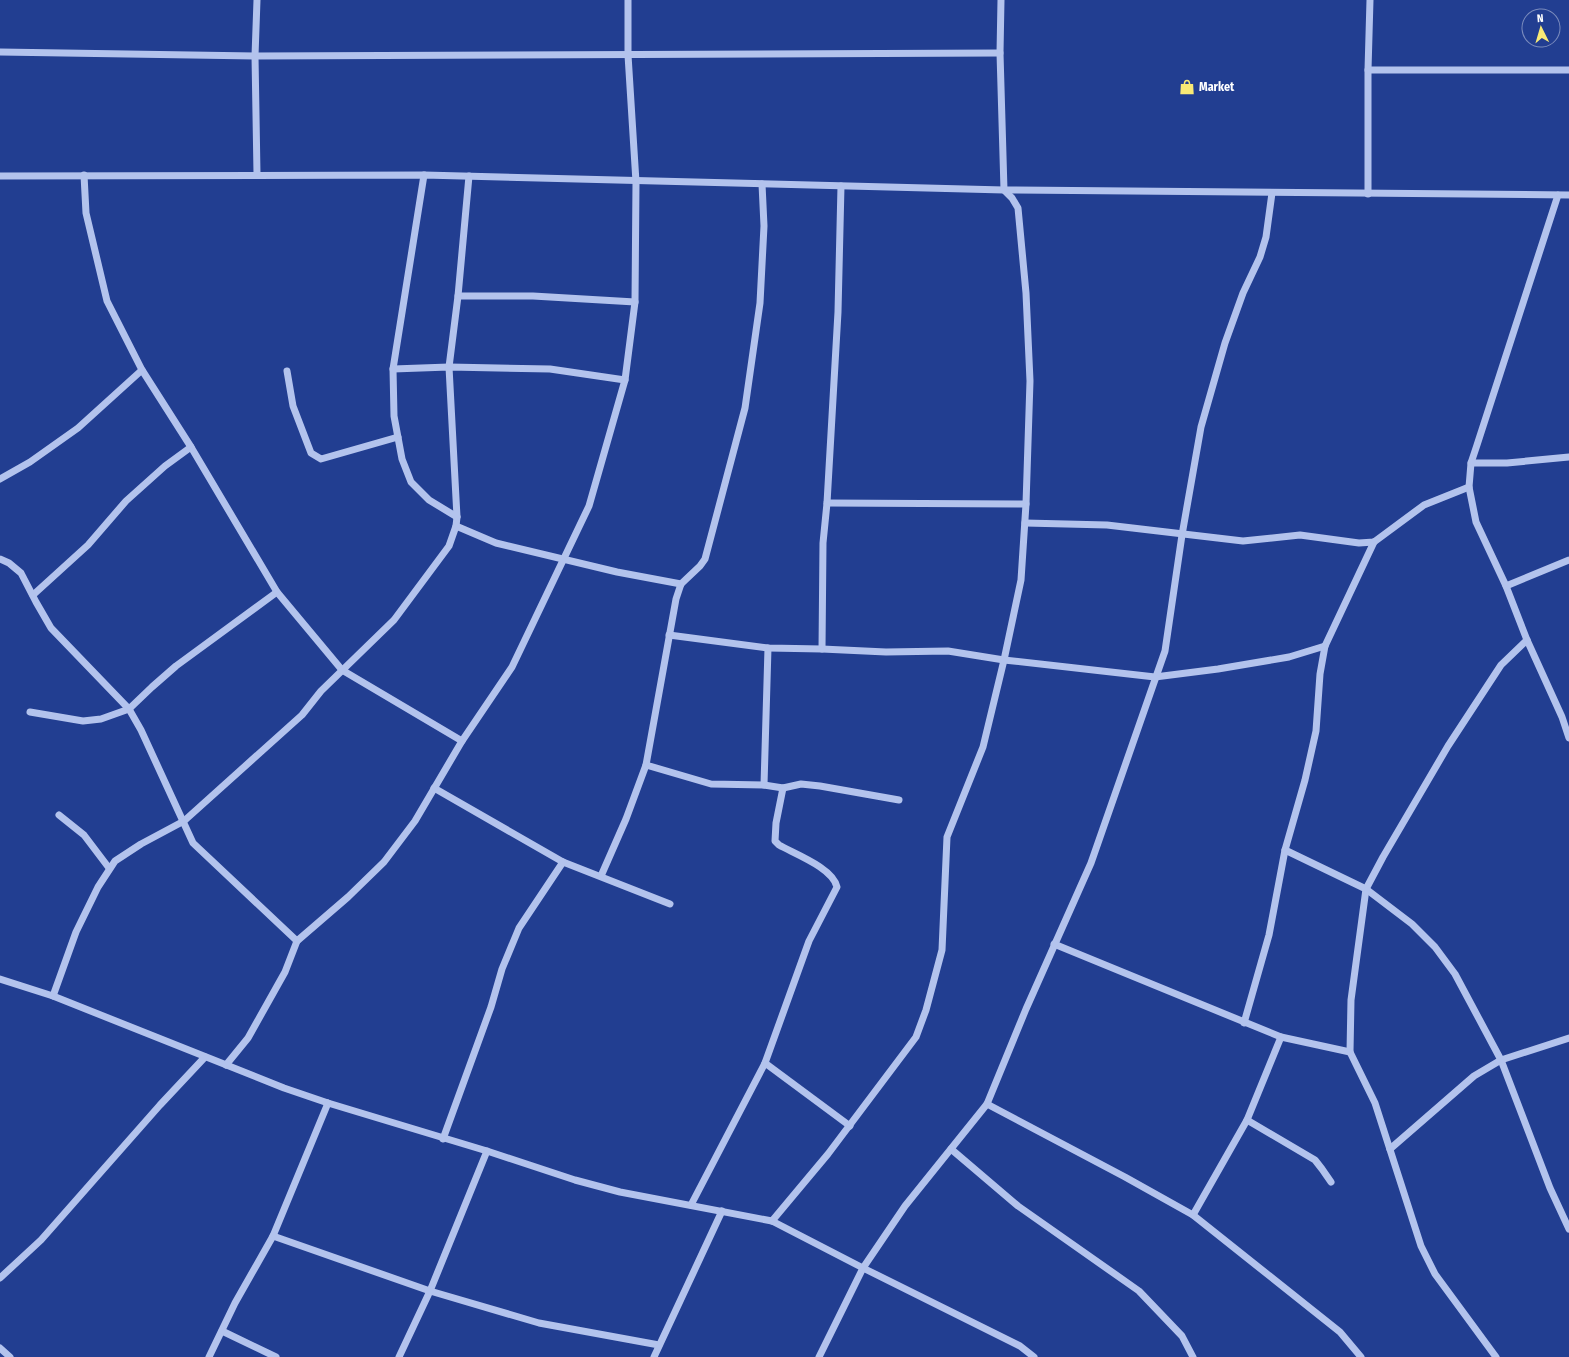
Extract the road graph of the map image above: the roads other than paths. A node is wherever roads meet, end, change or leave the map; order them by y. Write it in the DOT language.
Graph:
graph roads {
  1 [pos="257,0"];
  2 [pos="628,0"];
  3 [pos="1001,0"];
  4 [pos="1370,0"];
  5 [pos="0,52"];
  6 [pos="1000,53"];
  7 [pos="628,55"];
  8 [pos="255,56"];
  9 [pos="1368,70"];
  10 [pos="1569,70"];
  11 [pos="257,174"];
  12 [pos="84,175"];
  13 [pos="424,175"];
  14 [pos="0,176"];
  15 [pos="469,176"];
  16 [pos="636,182"];
  17 [pos="762,184"];
  18 [pos="841,186"];
  19 [pos="1004,190"];
  20 [pos="1272,193"];
  21 [pos="1368,194"];
  22 [pos="1558,195"];
  23 [pos="1569,195"];
  24 [pos="458,296"];
  25 [pos="635,302"];
  26 [pos="449,367"];
  27 [pos="393,369"];
  28 [pos="142,370"];
  29 [pos="287,371"];
  30 [pos="625,380"];
  31 [pos="398,437"];
  32 [pos="191,447"];
  33 [pos="1569,457"];
  34 [pos="1471,463"];
  35 [pos="0,479"];
  36 [pos="1469,487"];
  37 [pos="827,503"];
  38 [pos="1026,504"];
  39 [pos="457,517"];
  40 [pos="1025,523"];
  41 [pos="456,526"];
  42 [pos="1182,535"];
  43 [pos="1374,542"];
  44 [pos="0,559"];
  45 [pos="563,559"];
  46 [pos="1569,560"];
  47 [pos="681,584"];
  48 [pos="1506,586"];
  49 [pos="278,592"];
  50 [pos="33,595"];
  51 [pos="669,635"];
  52 [pos="1527,640"];
  53 [pos="1325,646"];
  54 [pos="768,648"];
  55 [pos="822,648"];
  56 [pos="1004,660"];
  57 [pos="342,670"];
  58 [pos="1155,677"];
  59 [pos="129,709"];
  60 [pos="30,712"];
  61 [pos="1566,716"];
  62 [pos="1569,738"];
  63 [pos="462,741"];
  64 [pos="646,765"];
  65 [pos="764,785"];
  66 [pos="434,788"];
  67 [pos="783,788"];
  68 [pos="899,800"];
  69 [pos="59,815"];
  70 [pos="184,821"];
  71 [pos="1285,850"];
  72 [pos="563,862"];
  73 [pos="109,868"];
  74 [pos="601,876"];
  75 [pos="1366,889"];
  76 [pos="670,904"];
  77 [pos="297,942"];
  78 [pos="1054,944"];
  79 [pos="0,979"];
  80 [pos="52,996"];
  81 [pos="1244,1023"];
  82 [pos="1282,1037"];
  83 [pos="1569,1038"];
  84 [pos="1350,1052"];
  85 [pos="205,1057"];
  86 [pos="1501,1060"];
  87 [pos="765,1063"];
  88 [pos="226,1065"];
  89 [pos="328,1103"];
  90 [pos="987,1104"];
  91 [pos="1247,1120"];
  92 [pos="850,1126"];
  93 [pos="443,1139"];
  94 [pos="951,1149"];
  95 [pos="1390,1149"];
  96 [pos="487,1151"];
  97 [pos="1331,1182"];
  98 [pos="691,1205"];
  99 [pos="722,1211"];
  100 [pos="1193,1215"];
  101 [pos="772,1221"];
  102 [pos="1569,1229"];
  103 [pos="273,1236"];
  104 [pos="862,1268"];
  105 [pos="0,1278"];
  106 [pos="430,1291"];
  107 [pos="222,1331"];
  108 [pos="659,1345"];
  109 [pos="0,1348"];
  110 [pos="10,1357"];
  111 [pos="209,1357"];
  112 [pos="276,1357"];
  113 [pos="399,1357"];
  114 [pos="654,1357"];
  115 [pos="819,1357"];
  116 [pos="1034,1357"];
  117 [pos="1193,1357"];
  118 [pos="1361,1357"];
  119 [pos="1496,1357"];
  1 -- 8 [label="street"];
  2 -- 7 [label="street"];
  3 -- 6 [label="street"];
  4 -- 9 [label="street"];
  5 -- 8 [label="street"];
  6 -- 7 [label="street"];
  6 -- 19 [label="street"];
  7 -- 8 [label="street"];
  7 -- 16 [label="street"];
  8 -- 11 [label="street"];
  9 -- 10 [label="street"];
  9 -- 21 [label="street"];
  11 -- 12 [label="street"];
  11 -- 13 [label="street"];
  12 -- 14 [label="street"];
  12 -- 28 [label="street"];
  13 -- 15 [label="street"];
  13 -- 27 [label="street"];
  15 -- 16 [label="street"];
  15 -- 24 [label="street"];
  16 -- 17 [label="street"];
  16 -- 25 [label="street"];
  17 -- 18 [label="street"];
  17 -- 47 [label="street"];
  18 -- 19 [label="street"];
  18 -- 37 [label="street"];
  19 -- 20 [label="street"];
  19 -- 38 [label="street"];
  20 -- 21 [label="street"];
  20 -- 42 [label="street"];
  21 -- 22 [label="street"];
  22 -- 23 [label="street"];
  22 -- 34 [label="street"];
  24 -- 25 [label="street"];
  24 -- 26 [label="street"];
  25 -- 30 [label="street"];
  26 -- 27 [label="street"];
  26 -- 30 [label="street"];
  26 -- 39 [label="street"];
  27 -- 31 [label="street"];
  28 -- 32 [label="street"];
  28 -- 35 [label="street"];
  29 -- 31 [label="street"];
  30 -- 45 [label="street"];
  31 -- 39 [label="street"];
  32 -- 49 [label="street"];
  32 -- 50 [label="street"];
  33 -- 34 [label="street"];
  34 -- 36 [label="street"];
  36 -- 43 [label="street"];
  36 -- 48 [label="street"];
  37 -- 38 [label="street"];
  37 -- 55 [label="street"];
  38 -- 40 [label="street"];
  39 -- 41 [label="street"];
  40 -- 42 [label="street"];
  40 -- 56 [label="street"];
  41 -- 45 [label="street"];
  41 -- 57 [label="street"];
  42 -- 43 [label="street"];
  42 -- 58 [label="street"];
  43 -- 53 [label="street"];
  44 -- 50 [label="street"];
  45 -- 47 [label="street"];
  45 -- 63 [label="street"];
  46 -- 48 [label="street"];
  47 -- 51 [label="street"];
  48 -- 52 [label="street"];
  49 -- 57 [label="street"];
  49 -- 59 [label="street"];
  50 -- 59 [label="street"];
  51 -- 54 [label="street"];
  51 -- 64 [label="street"];
  52 -- 61 [label="street"];
  52 -- 75 [label="street"];
  53 -- 58 [label="street"];
  53 -- 71 [label="street"];
  54 -- 55 [label="street"];
  54 -- 65 [label="street"];
  55 -- 56 [label="street"];
  56 -- 58 [label="street"];
  56 -- 92 [label="street"];
  57 -- 63 [label="street"];
  57 -- 70 [label="street"];
  58 -- 78 [label="street"];
  59 -- 60 [label="street"];
  59 -- 70 [label="street"];
  61 -- 62 [label="street"];
  63 -- 66 [label="street"];
  64 -- 65 [label="street"];
  64 -- 74 [label="street"];
  65 -- 67 [label="street"];
  66 -- 72 [label="street"];
  66 -- 77 [label="street"];
  67 -- 68 [label="street"];
  67 -- 87 [label="street"];
  69 -- 73 [label="street"];
  70 -- 73 [label="street"];
  70 -- 77 [label="street"];
  71 -- 75 [label="street"];
  71 -- 81 [label="street"];
  72 -- 74 [label="street"];
  72 -- 93 [label="street"];
  73 -- 80 [label="street"];
  74 -- 76 [label="street"];
  75 -- 84 [label="street"];
  75 -- 86 [label="street"];
  77 -- 88 [label="street"];
  78 -- 81 [label="street"];
  78 -- 90 [label="street"];
  79 -- 80 [label="street"];
  80 -- 85 [label="street"];
  81 -- 82 [label="street"];
  82 -- 84 [label="street"];
  82 -- 91 [label="street"];
  83 -- 86 [label="street"];
  84 -- 95 [label="street"];
  85 -- 88 [label="street"];
  85 -- 105 [label="street"];
  86 -- 95 [label="street"];
  86 -- 102 [label="street"];
  87 -- 92 [label="street"];
  87 -- 98 [label="street"];
  88 -- 89 [label="street"];
  89 -- 93 [label="street"];
  89 -- 103 [label="street"];
  90 -- 94 [label="street"];
  90 -- 100 [label="street"];
  91 -- 97 [label="street"];
  91 -- 100 [label="street"];
  92 -- 101 [label="street"];
  93 -- 96 [label="street"];
  94 -- 104 [label="street"];
  94 -- 117 [label="street"];
  95 -- 119 [label="street"];
  96 -- 98 [label="street"];
  96 -- 106 [label="street"];
  98 -- 99 [label="street"];
  99 -- 101 [label="street"];
  99 -- 108 [label="street"];
  100 -- 118 [label="street"];
  101 -- 104 [label="street"];
  103 -- 106 [label="street"];
  103 -- 107 [label="street"];
  104 -- 115 [label="street"];
  104 -- 116 [label="street"];
  106 -- 108 [label="street"];
  106 -- 113 [label="street"];
  107 -- 111 [label="street"];
  107 -- 112 [label="street"];
  108 -- 114 [label="street"];
  109 -- 110 [label="street"];
}
